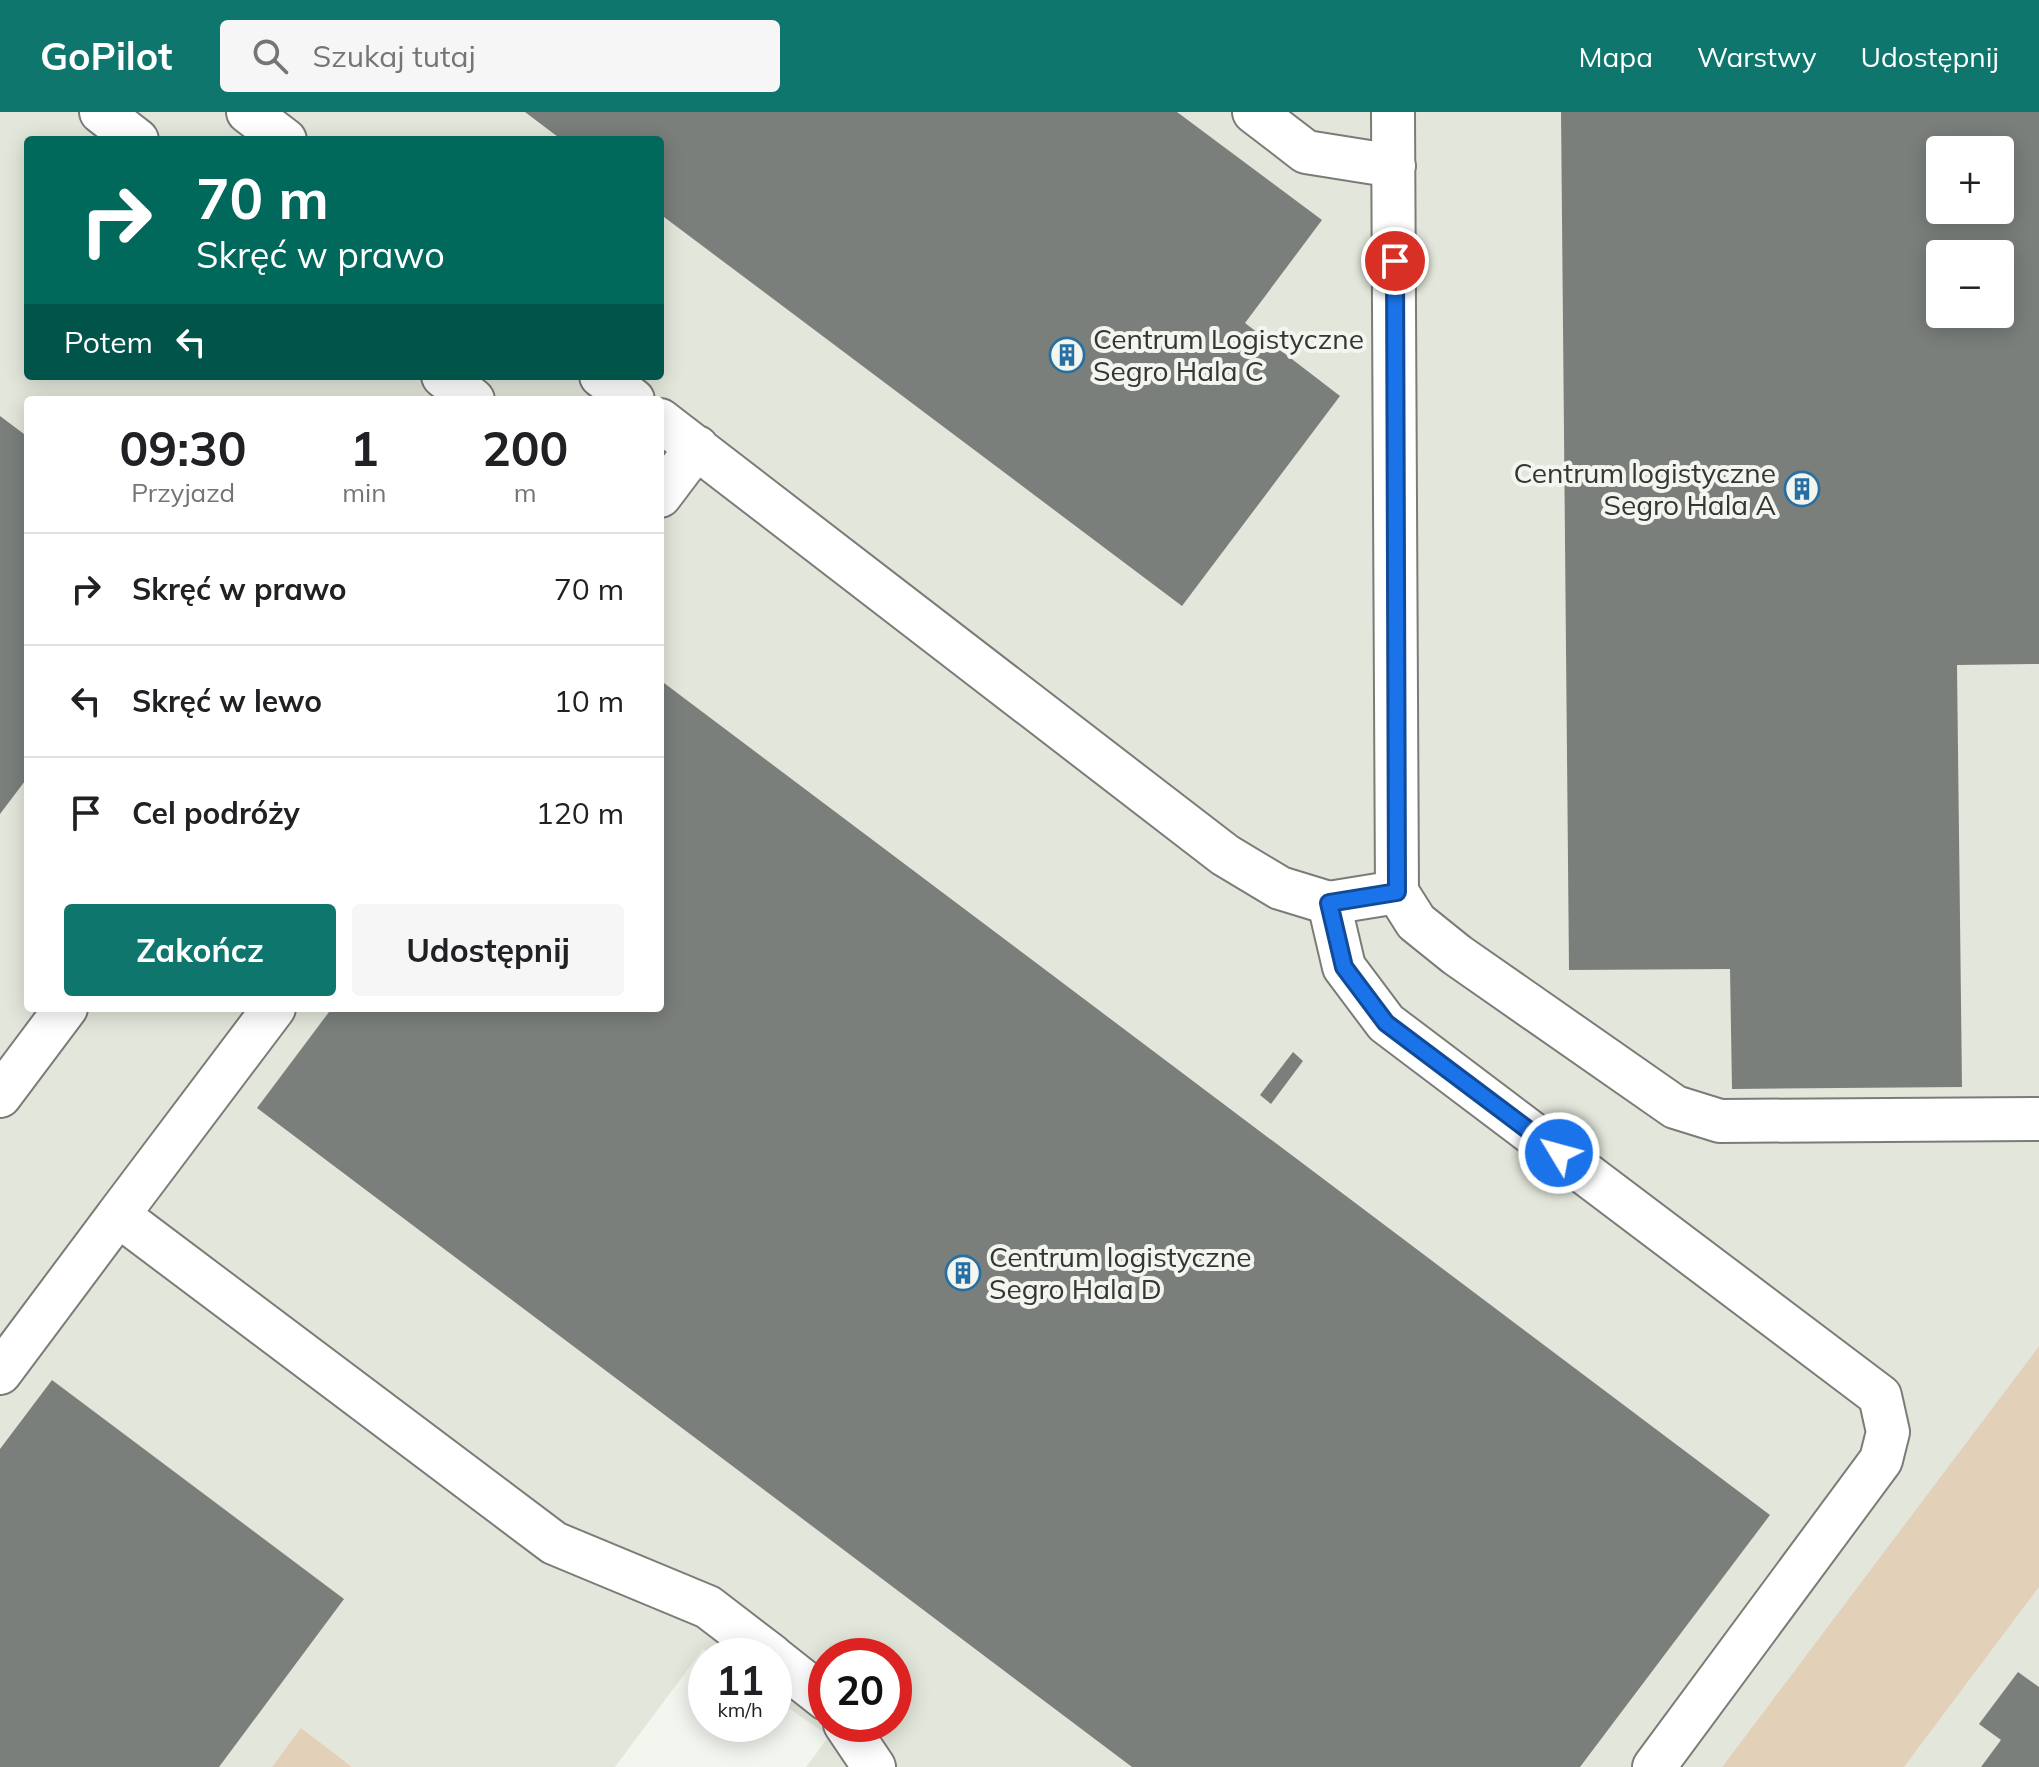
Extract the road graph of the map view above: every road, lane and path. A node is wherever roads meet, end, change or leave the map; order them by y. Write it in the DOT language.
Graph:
graph roads {
  1 [pos="101,112"];
  2 [pos="248,112"];
  3 [pos="1254,112"];
  4 [pos="1393,112"];
  5 [pos="132,136"];
  6 [pos="280,136"];
  7 [pos="1394,166"];
  8 [pos="448,380"];
  9 [pos="606,380"];
  10 [pos="468,396"];
  11 [pos="628,396"];
  12 [pos="664,423"];
  13 [pos="697,447"];
  14 [pos="664,491"];
  15 [pos="1397,892"];
  16 [pos="1329,903"];
  17 [pos="63,1012"];
  18 [pos="271,1012"];
  19 [pos="0,1096"];
  20 [pos="2039,1119"];
  21 [pos="118,1215"];
  22 [pos="0,1373"];
  23 [pos="748,1638"];
  24 [pos="792,1672"];
  25 [pos="808,1685"];
  26 [pos="857,1742"];
  27 [pos="874,1767"];
  28 [pos="1654,1767"];
  1 -- 5 [label="lane"];
  2 -- 6 [label="lane"];
  3 -- 7 [label="lane"];
  4 -- 7 [label="lane"];
  7 -- 15 [label="lane"];
  8 -- 10 [label="lane"];
  9 -- 11 [label="lane"];
  12 -- 13 [label="lane"];
  13 -- 14 [label="lane"];
  13 -- 16 [label="lane"];
  15 -- 16 [label="lane"];
  15 -- 20 [label="lane"];
  16 -- 28 [label="lane"];
  17 -- 19 [label="lane"];
  18 -- 21 [label="lane"];
  21 -- 22 [label="lane"];
  21 -- 23 [label="lane"];
  24 -- 25 [label="lane"];
  26 -- 27 [label="lane"];
}
